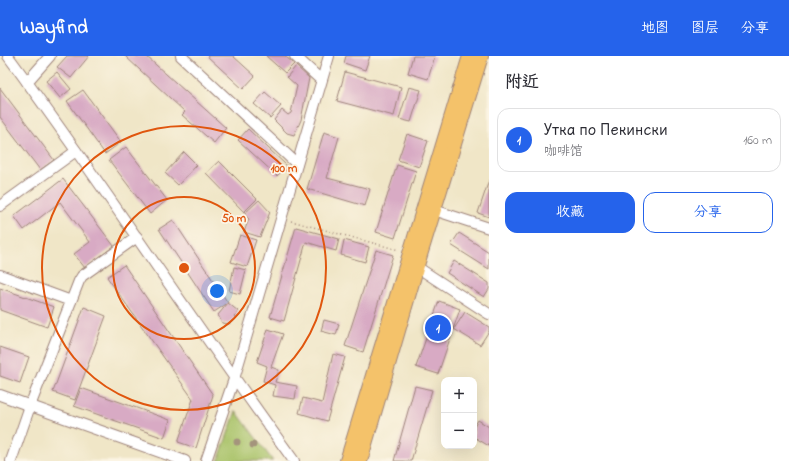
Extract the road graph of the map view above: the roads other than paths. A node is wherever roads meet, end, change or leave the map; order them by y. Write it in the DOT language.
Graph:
graph roads {
  1 [pos="8,56"];
  2 [pos="50,56"];
  3 [pos="181,56"];
  4 [pos="295,56"];
  5 [pos="329,56"];
  6 [pos="470,56"];
  7 [pos="481,56"];
  8 [pos="321,80"];
  9 [pos="27,82"];
  10 [pos="76,151"];
  11 [pos="297,164"];
  12 [pos="0,206"];
  13 [pos="434,210"];
  14 [pos="489,228"];
  15 [pos="137,237"];
  16 [pos="411,262"];
  17 [pos="0,275"];
  18 [pos="71,301"];
  19 [pos="489,314"];
  20 [pos="234,379"];
  21 [pos="0,395"];
  22 [pos="30,406"];
  23 [pos="11,461"];
  24 [pos="185,461"];
  25 [pos="206,461"];
  26 [pos="294,461"];
  27 [pos="347,461"];
  28 [pos="360,461"];
  1 -- 9 [label="street"];
  2 -- 9 [label="street"];
  3 -- 11 [label="street"];
  4 -- 8 [label="street"];
  5 -- 8 [label="street"];
  6 -- 16 [label="highway"];
  7 -- 13 [label="highway"];
  8 -- 11 [label="street"];
  9 -- 10 [label="street"];
  10 -- 12 [label="street"];
  10 -- 15 [label="street"];
  11 -- 20 [label="street"];
  13 -- 14 [label="street"];
  13 -- 16 [label="highway"];
  15 -- 18 [label="street"];
  15 -- 20 [label="street"];
  16 -- 19 [label="street"];
  16 -- 27 [label="highway"];
  16 -- 28 [label="highway"];
  17 -- 18 [label="street"];
  18 -- 22 [label="street"];
  20 -- 25 [label="street"];
  20 -- 26 [label="street"];
  21 -- 22 [label="street"];
  22 -- 23 [label="street"];
  22 -- 24 [label="street"];
}
